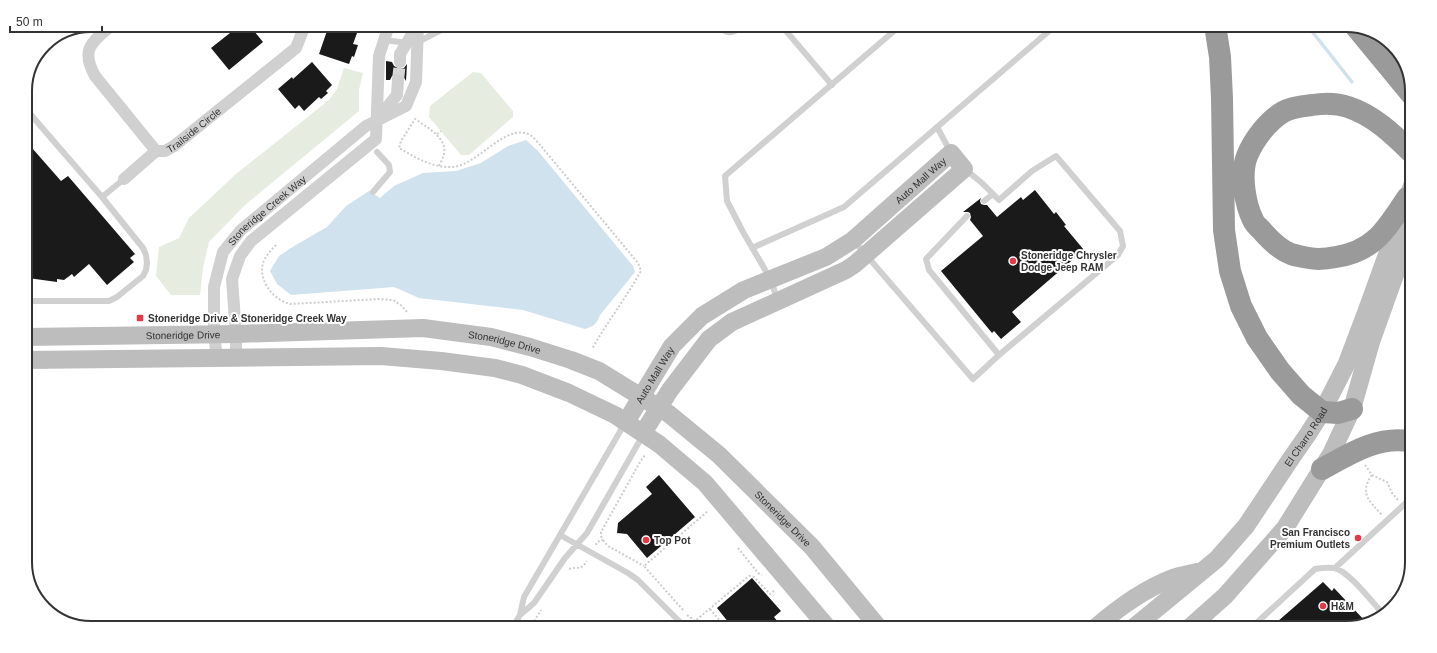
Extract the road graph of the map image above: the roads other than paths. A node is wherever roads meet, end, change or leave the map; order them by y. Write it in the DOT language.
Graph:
graph roads {
  1 [pos="104,32"];
  2 [pos="302,32"];
  3 [pos="387,32"];
  4 [pos="415,32"];
  5 [pos="436,32"];
  6 [pos="788,32"];
  7 [pos="893,32"];
  8 [pos="1048,32"];
  9 [pos="1217,32"];
  10 [pos="1362,34"];
  11 [pos="384,40"];
  12 [pos="412,43"];
  13 [pos="400,62"];
  14 [pos="398,80"];
  15 [pos="832,85"];
  16 [pos="1405,86"];
  17 [pos="32,116"];
  18 [pos="377,119"];
  19 [pos="937,127"];
  20 [pos="1405,146"];
  21 [pos="156,151"];
  22 [pos="377,152"];
  23 [pos="951,153"];
  24 [pos="964,169"];
  25 [pos="124,179"];
  26 [pos="373,192"];
  27 [pos="993,194"];
  28 [pos="102,197"];
  29 [pos="1405,199"];
  30 [pos="984,201"];
  31 [pos="1405,204"];
  32 [pos="967,216"];
  33 [pos="853,240"];
  34 [pos="1405,247"];
  35 [pos="752,248"];
  36 [pos="866,255"];
  37 [pos="771,280"];
  38 [pos="32,301"];
  39 [pos="778,301"];
  40 [pos="214,334"];
  41 [pos="236,334"];
  42 [pos="32,337"];
  43 [pos="999,355"];
  44 [pos="217,358"];
  45 [pos="236,358"];
  46 [pos="32,360"];
  47 [pos="641,397"];
  48 [pos="659,408"];
  49 [pos="1352,409"];
  50 [pos="1322,412"];
  51 [pos="626,422"];
  52 [pos="643,433"];
  53 [pos="1405,441"];
  54 [pos="1322,469"];
  55 [pos="1405,504"];
  56 [pos="560,535"];
  57 [pos="577,544"];
  58 [pos="1335,568"];
  59 [pos="1202,571"];
  60 [pos="1380,610"];
  61 [pos="520,615"];
  62 [pos="516,621"];
  63 [pos="679,621"];
  64 [pos="822,621"];
  65 [pos="873,621"];
  66 [pos="1104,621"];
  67 [pos="1141,621"];
  68 [pos="1197,621"];
  69 [pos="1259,621"];
  1 -- 21 [label="street, Trailside Circle"];
  2 -- 21 [label="street, Trailside Circle"];
  3 -- 11 [label="street, Stoneridge Creek Way"];
  4 -- 12 [label="street, Stoneridge Creek Way"];
  5 -- 12 [label="lane"];
  6 -- 15 [label="lane"];
  7 -- 15 [label="lane"];
  8 -- 19 [label="lane"];
  9 -- 50 [label="highway"];
  10 -- 16 [label="highway"];
  11 -- 12 [label="lane"];
  11 -- 18 [label="street, Stoneridge Creek Way"];
  12 -- 13 [label="street, Stoneridge Creek Way"];
  12 -- 18 [label="street, Stoneridge Creek Way"];
  14 -- 18 [label="street, Stoneridge Creek Way"];
  15 -- 35 [label="lane"];
  17 -- 28 [label="lane"];
  18 -- 40 [label="street, Stoneridge Creek Way"];
  18 -- 41 [label="street, Stoneridge Creek Way"];
  19 -- 23 [label="lane"];
  19 -- 35 [label="lane"];
  20 -- 29 [label="highway"];
  21 -- 25 [label="street"];
  22 -- 26 [label="lane"];
  23 -- 24 [label="main road, Auto Mall Way"];
  23 -- 33 [label="main road, Auto Mall Way"];
  24 -- 27 [label="lane"];
  24 -- 36 [label="main road, Auto Mall Way"];
  25 -- 28 [label="lane"];
  27 -- 30 [label="lane"];
  27 -- 43 [label="lane"];
  28 -- 38 [label="lane"];
  31 -- 50 [label="main road, El Charro Road"];
  32 -- 43 [label="lane"];
  33 -- 36 [label="lane"];
  33 -- 37 [label="main road, Auto Mall Way"];
  34 -- 49 [label="main road"];
  35 -- 37 [label="lane"];
  36 -- 39 [label="main road, Auto Mall Way"];
  36 -- 43 [label="lane"];
  37 -- 39 [label="lane"];
  37 -- 47 [label="main road, Auto Mall Way"];
  39 -- 48 [label="main road, Auto Mall Way"];
  40 -- 41 [label="main road, Stoneridge Drive"];
  40 -- 42 [label="main road, Stoneridge Drive"];
  40 -- 44 [label="street, Stoneridge Creek Way"];
  41 -- 45 [label="street, Stoneridge Creek Way"];
  41 -- 47 [label="main road, Stoneridge Drive"];
  44 -- 45 [label="main road"];
  44 -- 46 [label="main road"];
  45 -- 51 [label="main road"];
  47 -- 48 [label="main road, Stoneridge Drive"];
  47 -- 51 [label="main road, Auto Mall Way"];
  48 -- 52 [label="main road, Auto Mall Way"];
  48 -- 65 [label="main road, Stoneridge Drive"];
  49 -- 50 [label="highway"];
  49 -- 54 [label="main road"];
  50 -- 59 [label="main road, El Charro Road"];
  51 -- 52 [label="main road"];
  51 -- 56 [label="lane"];
  52 -- 57 [label="lane"];
  52 -- 64 [label="main road"];
  53 -- 54 [label="highway"];
  54 -- 68 [label="main road"];
  55 -- 58 [label="lane"];
  56 -- 57 [label="lane"];
  56 -- 61 [label="lane"];
  57 -- 61 [label="lane"];
  57 -- 63 [label="lane"];
  58 -- 60 [label="lane"];
  58 -- 69 [label="lane"];
  59 -- 66 [label="main road"];
  59 -- 67 [label="main road, El Charro Road"];
  61 -- 62 [label="lane"];
}
